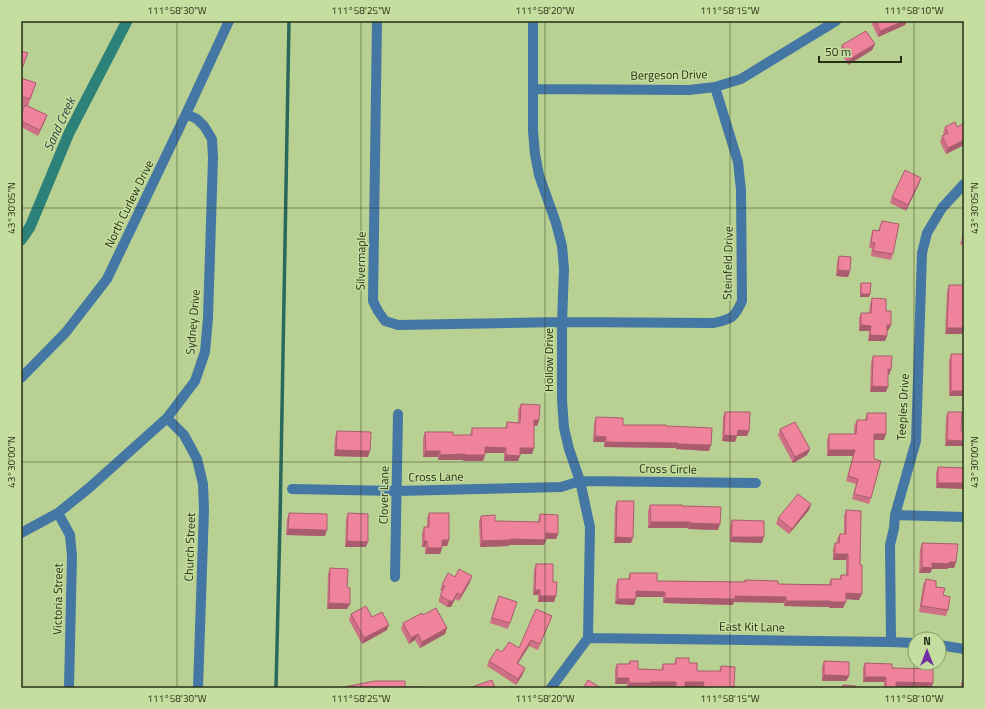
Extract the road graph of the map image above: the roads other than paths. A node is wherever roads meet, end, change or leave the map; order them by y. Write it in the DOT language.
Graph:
graph roads {
  1 [pos="229,21"];
  2 [pos="378,21"];
  3 [pos="533,21"];
  4 [pos="836,21"];
  5 [pos="715,87"];
  6 [pos="533,89"];
  7 [pos="186,114"];
  8 [pos="964,184"];
  9 [pos="562,322"];
  10 [pos="21,378"];
  11 [pos="398,414"];
  12 [pos="168,418"];
  13 [pos="580,481"];
  14 [pos="756,484"];
  15 [pos="292,489"];
  16 [pos="397,492"];
  17 [pos="58,513"];
  18 [pos="895,515"];
  19 [pos="964,517"];
  20 [pos="21,534"];
  21 [pos="395,577"];
  22 [pos="588,638"];
  23 [pos="892,642"];
  24 [pos="907,643"];
  25 [pos="947,646"];
  26 [pos="964,649"];
  27 [pos="69,688"];
  28 [pos="198,688"];
  29 [pos="551,688"];
  1 -- 7 [label="street, North Curlew Drive"];
  2 -- 9 [label="street, Silvermaple"];
  3 -- 6 [label="street, Hollow Drive"];
  4 -- 5 [label="street, Bergeson Drive"];
  5 -- 6 [label="street, Bergeson Drive"];
  5 -- 9 [label="street, Steinfeld Drive"];
  6 -- 9 [label="street, Hollow Drive"];
  7 -- 10 [label="street, North Curlew Drive"];
  7 -- 12 [label="street, Sydney Drive"];
  8 -- 18 [label="street, Teeples Drive"];
  9 -- 13 [label="street, Hollow Drive"];
  11 -- 16 [label="street, Clover Lane"];
  12 -- 17 [label="street, Sydney Drive"];
  12 -- 28 [label="street, Church Street"];
  13 -- 14 [label="street, Cross Circle"];
  13 -- 16 [label="street, Cross Lane"];
  13 -- 22 [label="street, Hollow Drive"];
  15 -- 16 [label="street, Cross Lane"];
  16 -- 21 [label="street, Clover Lane"];
  17 -- 20 [label="street, Sydney Drive"];
  17 -- 27 [label="street, Victoria Street"];
  18 -- 19 [label="street"];
  18 -- 23 [label="street, Teeples Drive"];
  22 -- 23 [label="street, East Kit Lane"];
  22 -- 29 [label="street"];
  23 -- 24 [label="street, East Kit Lane"];
  25 -- 26 [label="street"];
}
